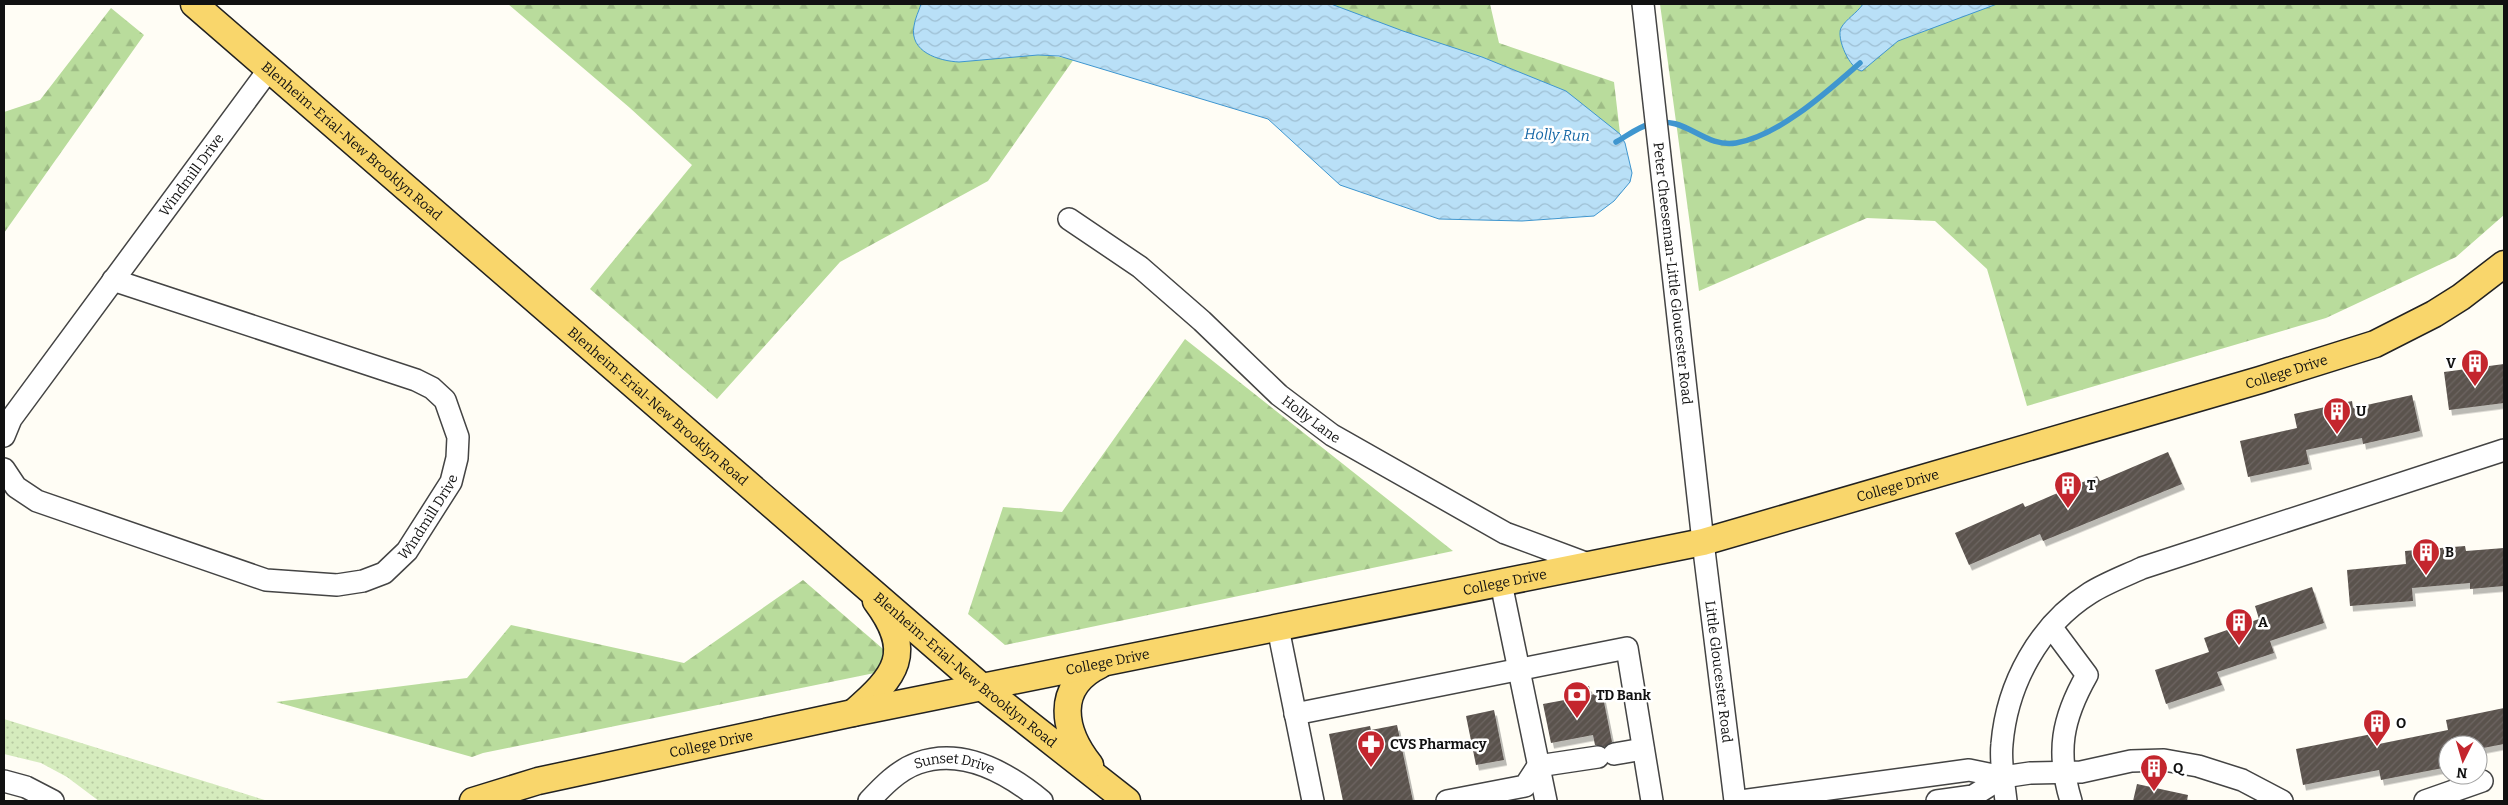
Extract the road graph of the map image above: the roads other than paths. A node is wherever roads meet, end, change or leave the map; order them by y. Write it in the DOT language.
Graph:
graph roads {
  1 [pos="194,4"];
  2 [pos="1643,4"];
  3 [pos="270,68"];
  4 [pos="1069,219"];
  5 [pos="2504,264"];
  6 [pos="113,280"];
  7 [pos="4,436"];
  8 [pos="2504,450"];
  9 [pos="4,469"];
  10 [pos="1703,542"];
  11 [pos="1591,565"];
  12 [pos="853,574"];
  13 [pos="1501,583"];
  14 [pos="1278,628"];
  15 [pos="2052,628"];
  16 [pos="1104,662"];
  17 [pos="1519,669"];
  18 [pos="982,687"];
  19 [pos="853,713"];
  20 [pos="1296,714"];
  21 [pos="1643,750"];
  22 [pos="1538,766"];
  23 [pos="2064,772"];
  24 [pos="2003,777"];
  25 [pos="1102,780"];
  26 [pos="4,782"];
  27 [pos="2471,785"];
  28 [pos="1850,794"];
  29 [pos="53,801"];
  30 [pos="473,801"];
  31 [pos="869,801"];
  32 [pos="1042,801"];
  33 [pos="1127,801"];
  34 [pos="1313,801"];
  35 [pos="1447,801"];
  36 [pos="1546,801"];
  37 [pos="1652,801"];
  38 [pos="1735,801"];
  39 [pos="1741,801"];
  40 [pos="1937,801"];
  41 [pos="2006,801"];
  42 [pos="2071,801"];
  43 [pos="2282,801"];
  44 [pos="2426,801"];
  1 -- 3 [label="main road, Blenheim-Erial-New Brooklyn Road"];
  2 -- 10 [label="street, Peter Cheeseman-Little Gloucester Road"];
  3 -- 6 [label="street, Windmill Drive"];
  3 -- 12 [label="main road, Blenheim-Erial-New Brooklyn Road"];
  4 -- 11 [label="street, Holly Lane"];
  5 -- 10 [label="main road, College Drive"];
  6 -- 7 [label="street, Windmill Drive"];
  6 -- 9 [label="street, Windmill Drive"];
  8 -- 15 [label="street"];
  10 -- 11 [label="main road, College Drive"];
  10 -- 38 [label="street, Little Gloucester Road"];
  11 -- 13 [label="main road, College Drive"];
  12 -- 18 [label="main road, Blenheim-Erial-New Brooklyn Road"];
  12 -- 19 [label="main road"];
  13 -- 14 [label="main road, College Drive"];
  13 -- 17 [label="street"];
  14 -- 16 [label="main road, College Drive"];
  14 -- 20 [label="street"];
  15 -- 23 [label="street"];
  15 -- 24 [label="street"];
  16 -- 18 [label="main road, College Drive"];
  16 -- 25 [label="main road"];
  17 -- 20 [label="street"];
  17 -- 21 [label="street"];
  17 -- 22 [label="street"];
  18 -- 19 [label="main road, College Drive"];
  18 -- 25 [label="main road, Blenheim-Erial-New Brooklyn Road"];
  19 -- 30 [label="main road, College Drive"];
  20 -- 34 [label="street"];
  21 -- 22 [label="street"];
  21 -- 37 [label="street"];
  22 -- 35 [label="street"];
  22 -- 36 [label="street"];
  23 -- 24 [label="street"];
  23 -- 42 [label="street"];
  23 -- 43 [label="street"];
  24 -- 28 [label="street"];
  24 -- 40 [label="street"];
  24 -- 41 [label="street"];
  25 -- 33 [label="main road, Blenheim-Erial-New Brooklyn Road"];
  26 -- 29 [label="street"];
  27 -- 44 [label="street"];
  28 -- 39 [label="street"];
  31 -- 32 [label="street, Sunset Drive"];
}
